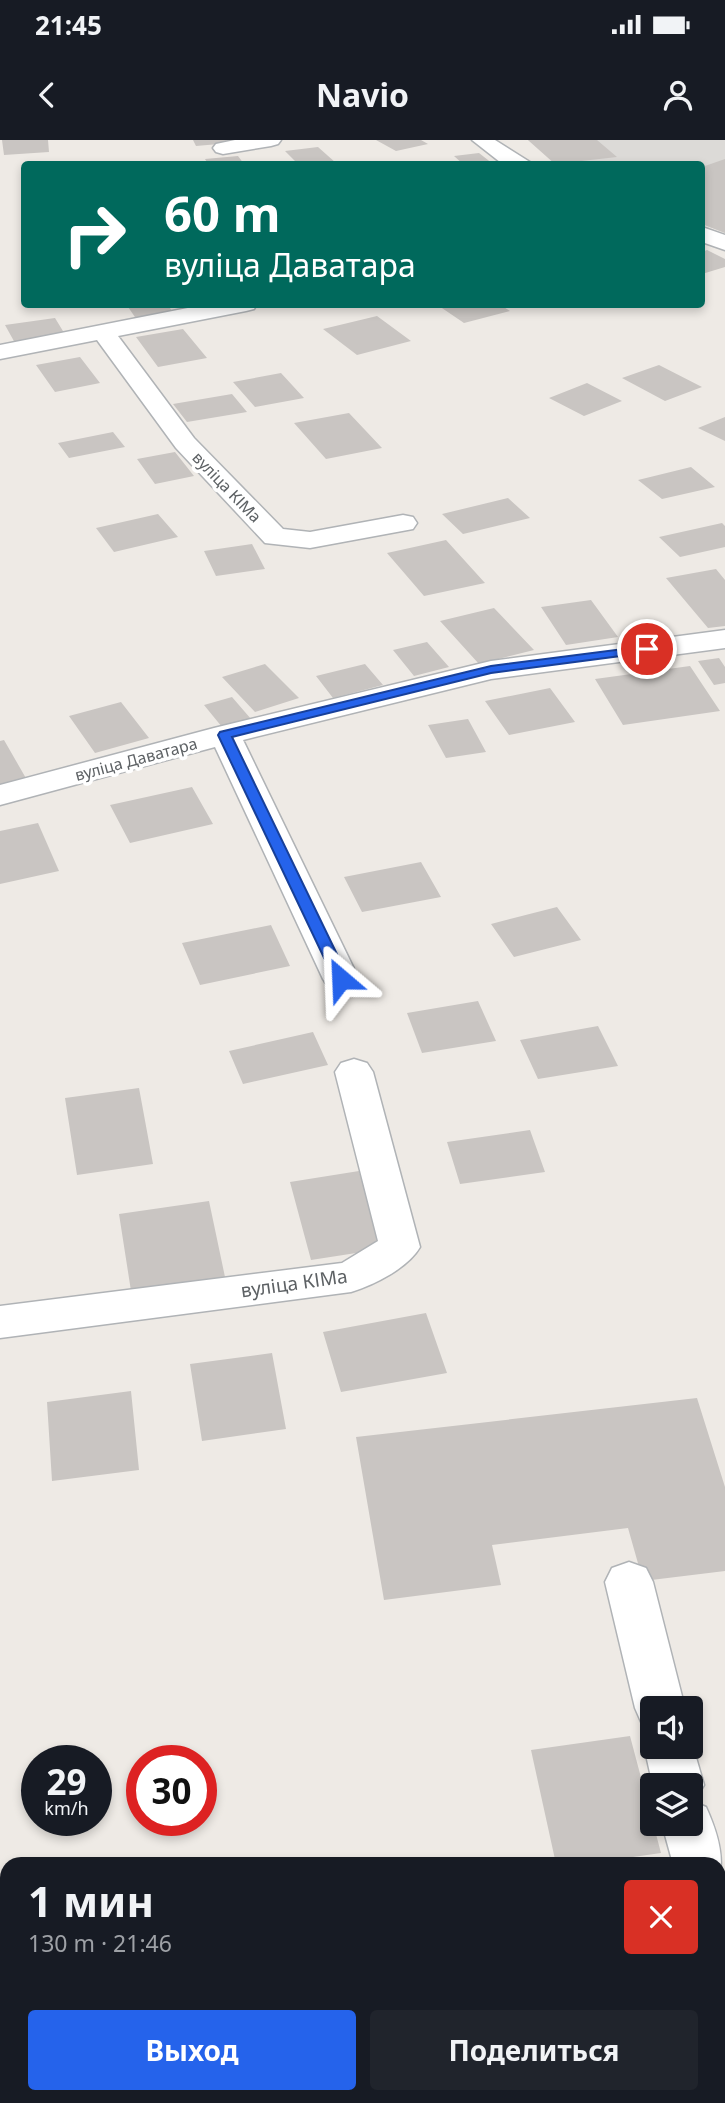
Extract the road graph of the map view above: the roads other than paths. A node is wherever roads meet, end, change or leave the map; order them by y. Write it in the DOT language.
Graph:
graph roads {
  1 [pos="271,140"];
  2 [pos="482,140"];
  3 [pos="223,148"];
  4 [pos="515,161"];
  5 [pos="705,235"];
  6 [pos="725,243"];
  7 [pos="226,308"];
  8 [pos="103,332"];
  9 [pos="0,352"];
  10 [pos="403,523"];
  11 [pos="725,639"];
  12 [pos="225,735"];
  13 [pos="0,795"];
  14 [pos="341,979"];
  15 [pos="354,1072"];
  16 [pos="0,1322"];
  17 [pos="629,1582"];
  18 [pos="657,1696"];
  19 [pos="691,1836"];
  20 [pos="697,1857"];
  1 -- 3 [label="street"];
  2 -- 4 [label="street"];
  5 -- 6 [label="street"];
  7 -- 8 [label="street"];
  8 -- 9 [label="street"];
  8 -- 10 [label="street, вуліца КІМа"];
  11 -- 12 [label="street, вуліца Даватара"];
  12 -- 13 [label="street, вуліца Даватара"];
  12 -- 14 [label="street"];
  15 -- 16 [label="street, вуліца КІМа"];
  17 -- 18 [label="street"];
  19 -- 20 [label="street"];
}
